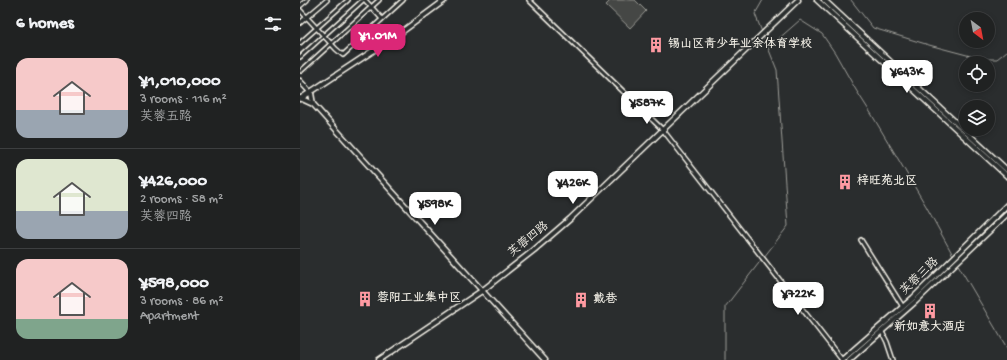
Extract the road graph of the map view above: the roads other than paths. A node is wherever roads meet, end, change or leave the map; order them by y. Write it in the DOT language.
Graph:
graph roads {
  1 [pos="307,0"];
  2 [pos="327,0"];
  3 [pos="348,0"];
  4 [pos="364,0"];
  5 [pos="380,0"];
  6 [pos="403,0"];
  7 [pos="445,0"];
  8 [pos="529,0"];
  9 [pos="798,0"];
  10 [pos="818,0"];
  11 [pos="824,0"];
  12 [pos="300,6"];
  13 [pos="372,7"];
  14 [pos="300,10"];
  15 [pos="307,17"];
  16 [pos="382,19"];
  17 [pos="300,23"];
  18 [pos="317,28"];
  19 [pos="324,36"];
  20 [pos="300,42"];
  21 [pos="331,44"];
  22 [pos="300,57"];
  23 [pos="301,71"];
  24 [pos="301,83"];
  25 [pos="311,92"];
  26 [pos="300,99"];
  27 [pos="313,104"];
  28 [pos="663,130"];
  29 [pos="1007,170"];
  30 [pos="1007,176"];
  31 [pos="1007,205"];
  32 [pos="1007,214"];
  33 [pos="861,240"];
  34 [pos="949,266"];
  35 [pos="482,290"];
  36 [pos="903,307"];
  37 [pos="882,332"];
  38 [pos="379,360"];
  39 [pos="545,360"];
  40 [pos="842,360"];
  41 [pos="849,360"];
  42 [pos="893,360"];
  1 -- 12 [label="street"];
  2 -- 15 [label="street"];
  3 -- 18 [label="street"];
  4 -- 13 [label="street"];
  4 -- 19 [label="street"];
  5 -- 13 [label="street"];
  6 -- 16 [label="street"];
  7 -- 25 [label="main road"];
  8 -- 28 [label="street"];
  9 -- 28 [label="main road, 芙蓉四路"];
  10 -- 30 [label="main road"];
  11 -- 29 [label="main road"];
  13 -- 16 [label="street"];
  13 -- 21 [label="street"];
  14 -- 15 [label="street"];
  15 -- 17 [label="street"];
  15 -- 18 [label="street"];
  16 -- 21 [label="street"];
  18 -- 19 [label="street"];
  18 -- 20 [label="street"];
  19 -- 21 [label="street"];
  19 -- 22 [label="street"];
  21 -- 23 [label="street"];
  24 -- 25 [label="main road"];
  25 -- 26 [label="main road"];
  25 -- 27 [label="main road"];
  26 -- 27 [label="main road"];
  27 -- 35 [label="main road"];
  28 -- 35 [label="main road, 芙蓉四路"];
  28 -- 40 [label="street"];
  31 -- 34 [label="main road, 芙蓉三路"];
  32 -- 34 [label="main road, 芙蓉三路"];
  33 -- 36 [label="street"];
  34 -- 36 [label="main road, 芙蓉三路"];
  34 -- 37 [label="main road, 芙蓉三路"];
  35 -- 38 [label="main road, 芙蓉四路"];
  35 -- 39 [label="main road"];
  36 -- 40 [label="main road, 芙蓉三路"];
  37 -- 41 [label="main road, 芙蓉三路"];
  37 -- 42 [label="street"];
}
